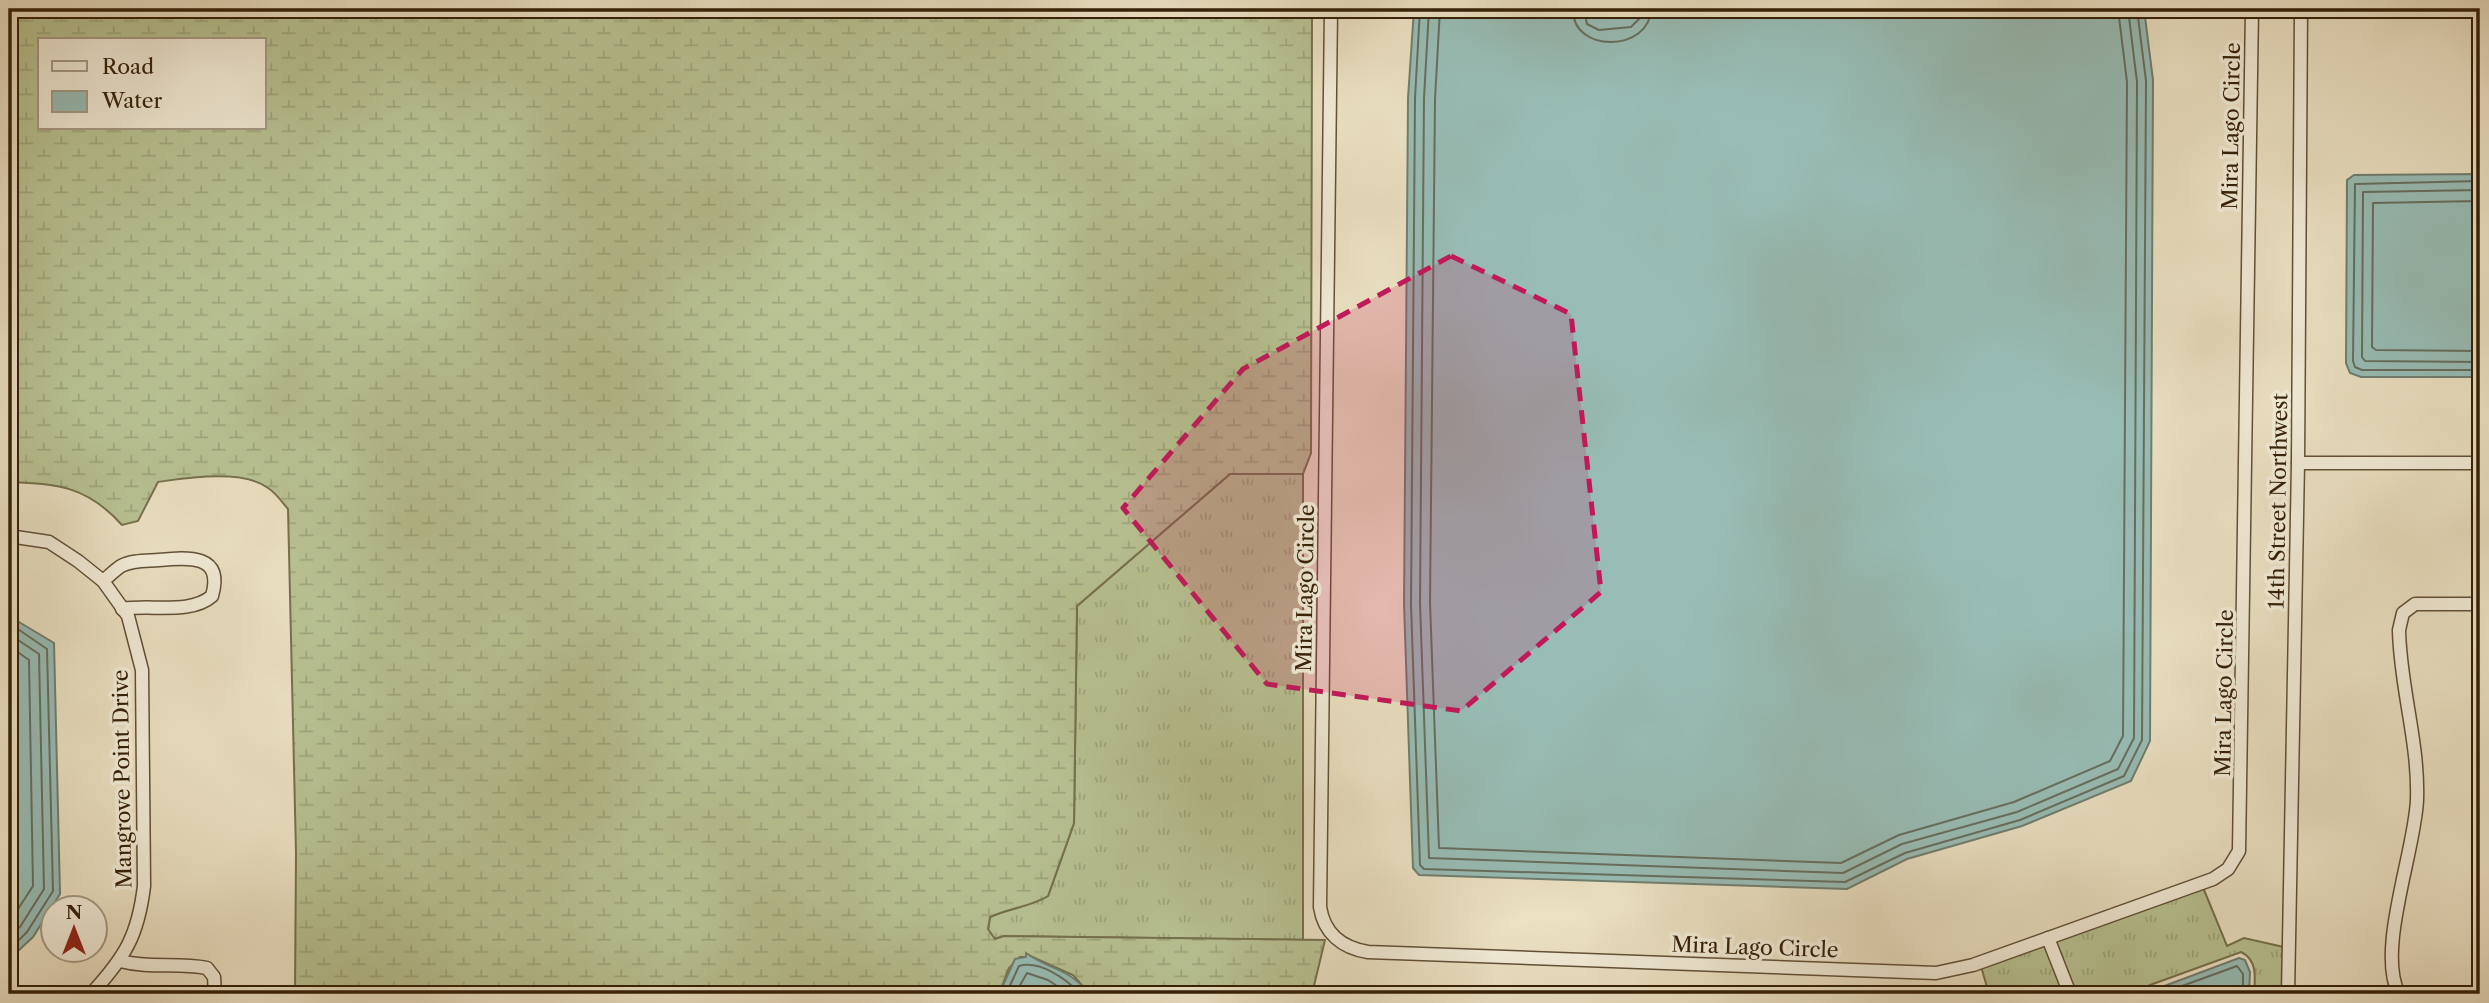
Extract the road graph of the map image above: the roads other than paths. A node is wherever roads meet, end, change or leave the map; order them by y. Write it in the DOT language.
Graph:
graph roads {
  1 [pos="1331,9"];
  2 [pos="2252,9"];
  3 [pos="2301,9"];
  4 [pos="2298,463"];
  5 [pos="2480,463"];
  6 [pos="9,536"];
  7 [pos="103,581"];
  8 [pos="2480,604"];
  9 [pos="122,609"];
  10 [pos="2048,938"];
  11 [pos="120,961"];
  12 [pos="91,994"];
  13 [pos="215,994"];
  14 [pos="2070,994"];
  15 [pos="2288,994"];
  16 [pos="2399,994"];
  1 -- 10 [label="street, Mira Lago Circle"];
  2 -- 10 [label="street, Mira Lago Circle"];
  3 -- 4 [label="street, 14th Street Northwest"];
  4 -- 5 [label="street"];
  4 -- 15 [label="street, 14th Street Northwest"];
  6 -- 7 [label="street, Mangrove Point Drive"];
  7 -- 9 [label="street, Mangrove Point Drive"];
  7 -- 9 [label="street"];
  8 -- 16 [label="street"];
  9 -- 11 [label="street, Mangrove Point Drive"];
  10 -- 14 [label="street"];
  11 -- 12 [label="street, Mangrove Point Drive"];
  11 -- 13 [label="street"];
}
